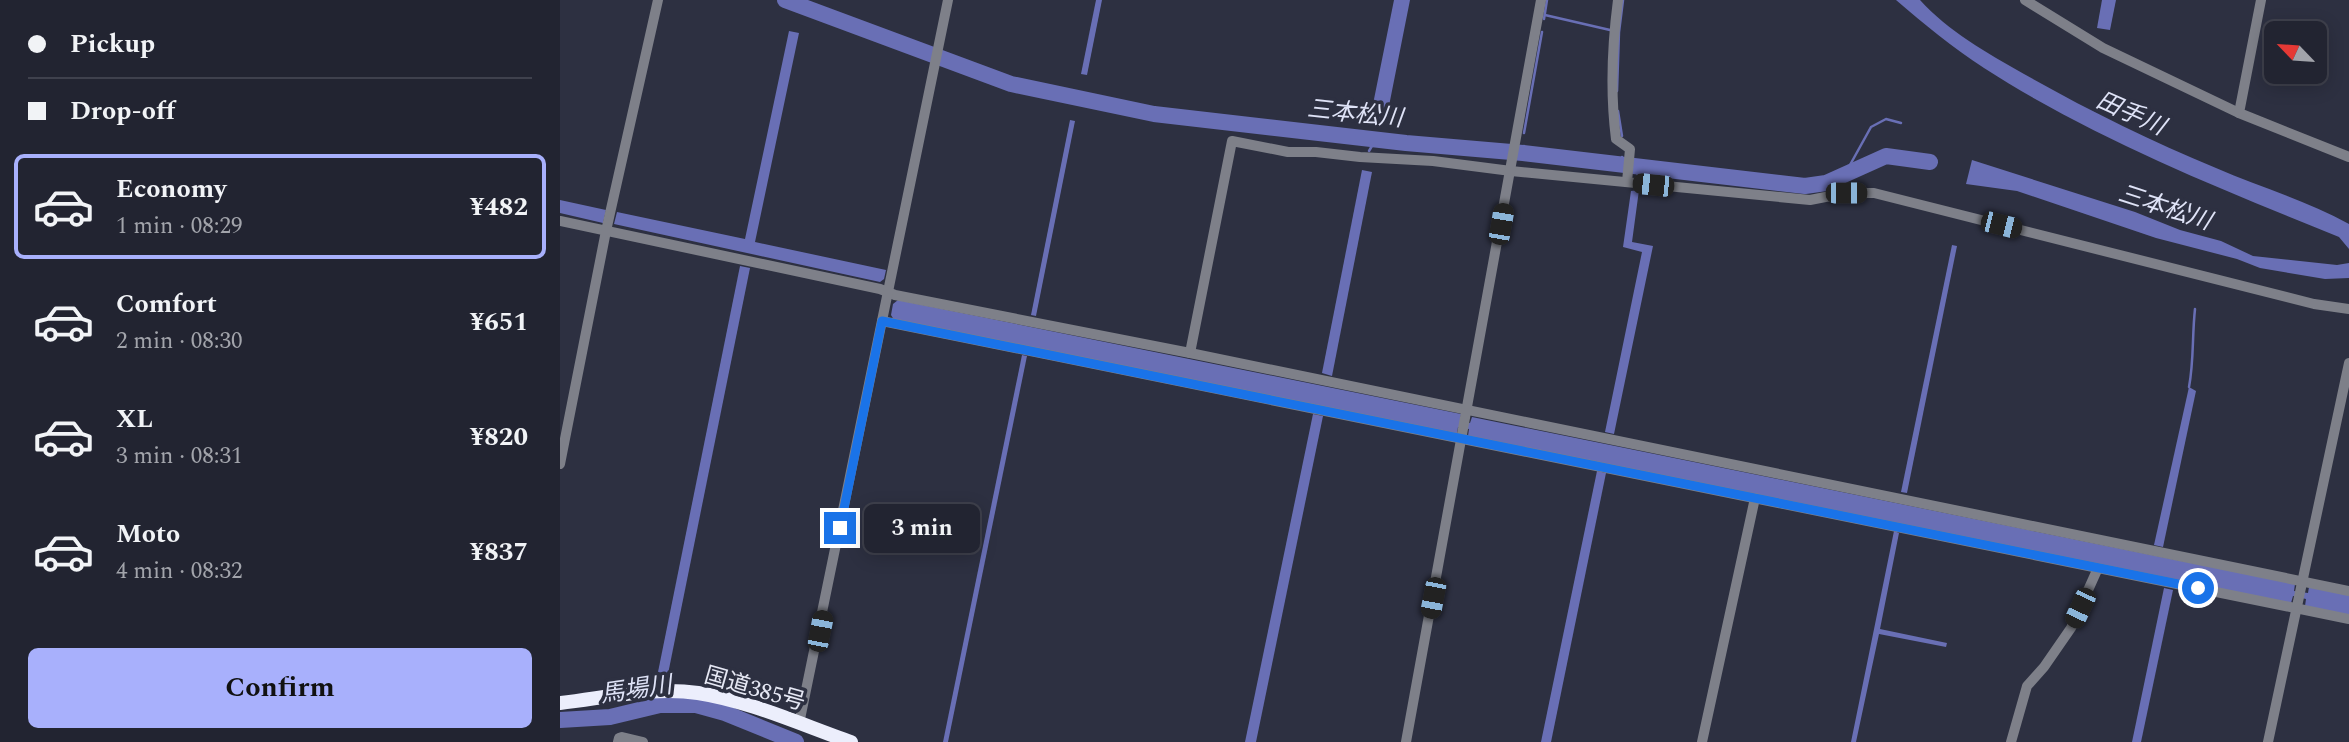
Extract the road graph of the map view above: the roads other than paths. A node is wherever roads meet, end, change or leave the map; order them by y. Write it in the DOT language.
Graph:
graph roads {
  1 [pos="657,0"];
  2 [pos="948,0"];
  3 [pos="1541,0"];
  4 [pos="1618,0"];
  5 [pos="2025,0"];
  6 [pos="2261,0"];
  7 [pos="2239,113"];
  8 [pos="2349,157"];
  9 [pos="1511,169"];
  10 [pos="1627,182"];
  11 [pos="560,221"];
  12 [pos="607,231"];
  13 [pos="888,291"];
  14 [pos="2349,309"];
  15 [pos="882,321"];
  16 [pos="1190,353"];
  17 [pos="2349,363"];
  18 [pos="1467,410"];
  19 [pos="1463,430"];
  20 [pos="560,464"];
  21 [pos="1755,498"];
  22 [pos="2098,568"];
  23 [pos="2349,591"];
  24 [pos="2300,595"];
  25 [pos="2349,619"];
  26 [pos="560,704"];
  27 [pos="799,724"];
  28 [pos="618,742"];
  29 [pos="643,742"];
  30 [pos="851,742"];
  31 [pos="1406,742"];
  32 [pos="1702,742"];
  33 [pos="2011,742"];
  34 [pos="2269,742"];
  1 -- 12 [label="street"];
  2 -- 13 [label="street"];
  3 -- 9 [label="street"];
  4 -- 10 [label="street"];
  5 -- 7 [label="street"];
  6 -- 7 [label="street"];
  7 -- 8 [label="street"];
  9 -- 10 [label="street"];
  9 -- 16 [label="street"];
  9 -- 18 [label="street"];
  10 -- 14 [label="street"];
  11 -- 12 [label="street"];
  12 -- 13 [label="street"];
  12 -- 20 [label="street"];
  13 -- 15 [label="street"];
  13 -- 16 [label="street"];
  15 -- 19 [label="street"];
  15 -- 27 [label="street"];
  16 -- 18 [label="street"];
  17 -- 24 [label="street"];
  18 -- 19 [label="street"];
  18 -- 24 [label="street"];
  19 -- 21 [label="street"];
  19 -- 31 [label="street"];
  21 -- 22 [label="street"];
  21 -- 32 [label="street"];
  22 -- 24 [label="street"];
  22 -- 33 [label="street"];
  23 -- 24 [label="street"];
  24 -- 25 [label="street"];
  24 -- 34 [label="street"];
  26 -- 27 [label="highway, 国道385号"];
  27 -- 30 [label="highway, 国道385号"];
  28 -- 29 [label="street"];
}
